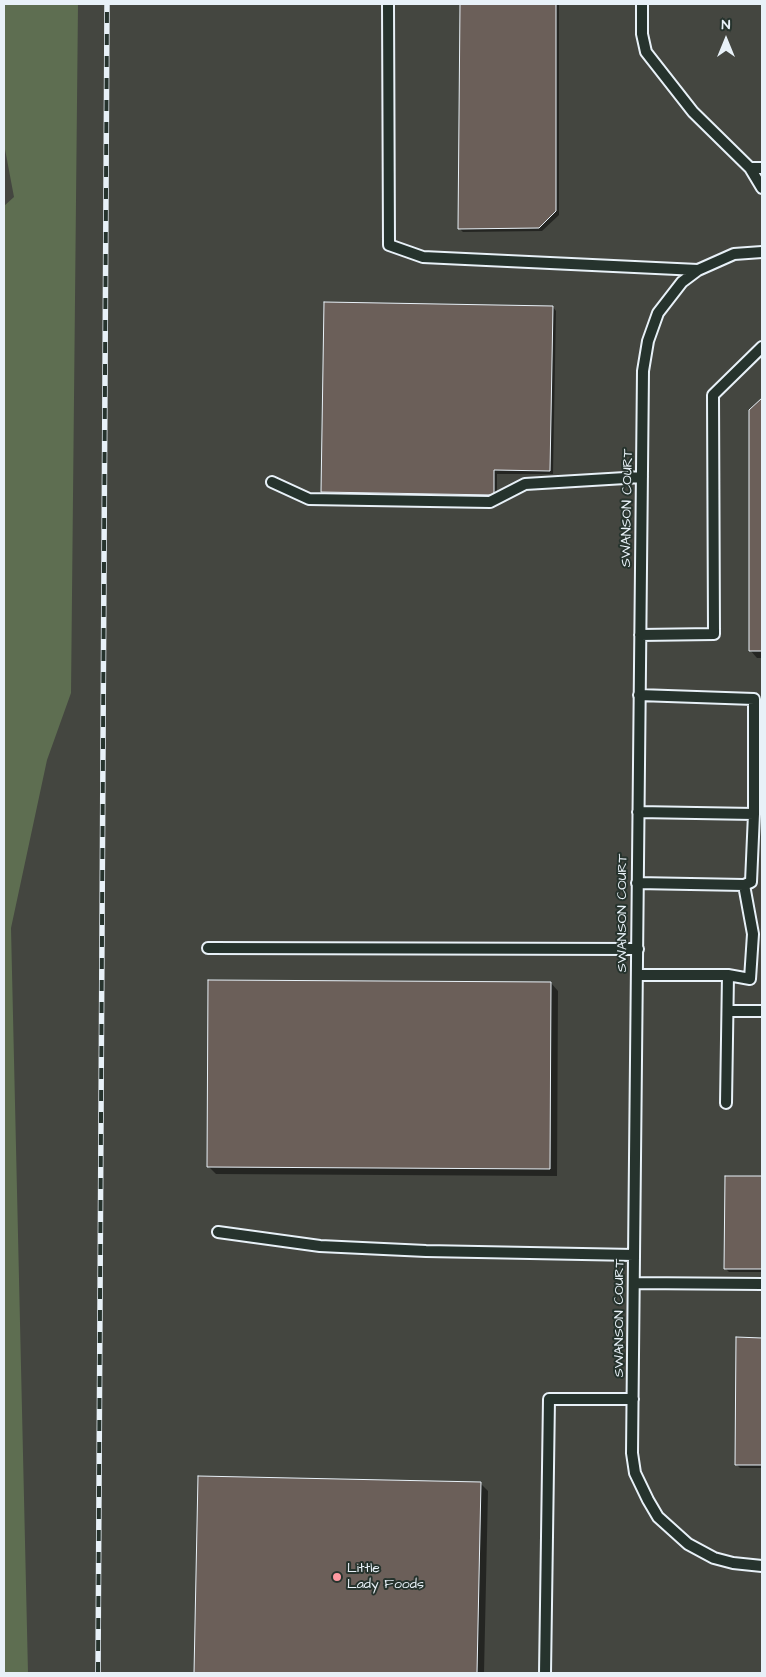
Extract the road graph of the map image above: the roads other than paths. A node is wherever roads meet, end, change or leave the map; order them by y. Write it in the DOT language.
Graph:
graph roads {
  1 [pos="388,4"];
  2 [pos="642,4"];
  3 [pos="750,168"];
  4 [pos="762,168"];
  5 [pos="762,188"];
  6 [pos="762,252"];
  7 [pos="698,270"];
  8 [pos="762,346"];
  9 [pos="642,477"];
  10 [pos="272,482"];
  11 [pos="640,635"];
  12 [pos="639,695"];
  13 [pos="638,812"];
  14 [pos="754,814"];
  15 [pos="637,883"];
  16 [pos="744,885"];
  17 [pos="208,948"];
  18 [pos="638,949"];
  19 [pos="637,975"];
  20 [pos="728,975"];
  21 [pos="728,1011"];
  22 [pos="762,1011"];
  23 [pos="726,1103"];
  24 [pos="218,1232"];
  25 [pos="634,1255"];
  26 [pos="634,1283"];
  27 [pos="762,1284"];
  28 [pos="633,1399"];
  29 [pos="762,1566"];
  30 [pos="545,1673"];
  1 -- 7 [label="lane"];
  2 -- 3 [label="lane"];
  3 -- 4 [label="lane"];
  3 -- 5 [label="lane"];
  6 -- 7 [label="lane, SWANSON COURT"];
  7 -- 9 [label="lane, SWANSON COURT"];
  8 -- 11 [label="lane"];
  9 -- 10 [label="lane"];
  9 -- 11 [label="lane, SWANSON COURT"];
  11 -- 12 [label="lane, SWANSON COURT"];
  12 -- 13 [label="lane, SWANSON COURT"];
  12 -- 14 [label="lane"];
  13 -- 14 [label="lane"];
  13 -- 15 [label="lane, SWANSON COURT"];
  14 -- 16 [label="lane"];
  15 -- 16 [label="lane"];
  15 -- 18 [label="lane, SWANSON COURT"];
  16 -- 20 [label="lane"];
  17 -- 18 [label="lane"];
  18 -- 19 [label="lane, SWANSON COURT"];
  19 -- 20 [label="lane"];
  19 -- 25 [label="lane, SWANSON COURT"];
  20 -- 21 [label="lane"];
  21 -- 22 [label="lane"];
  21 -- 23 [label="lane"];
  24 -- 25 [label="lane"];
  25 -- 26 [label="lane, SWANSON COURT"];
  26 -- 27 [label="lane"];
  26 -- 28 [label="lane, SWANSON COURT"];
  28 -- 29 [label="lane, SWANSON COURT"];
  28 -- 30 [label="lane"];
}
